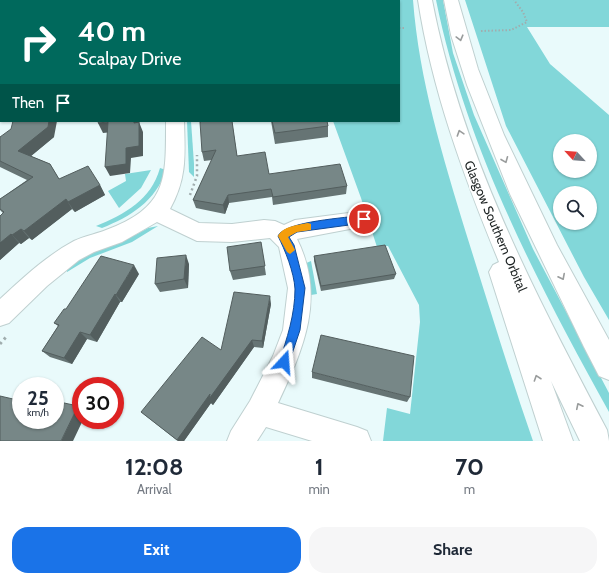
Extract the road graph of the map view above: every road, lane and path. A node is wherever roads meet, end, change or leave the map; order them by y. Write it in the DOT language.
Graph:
graph roads {
  1 [pos="425,0"];
  2 [pos="451,0"];
  3 [pos="514,0"];
  4 [pos="400,28"];
  5 [pos="404,28"];
  6 [pos="481,31"];
  7 [pos="175,122"];
  8 [pos="470,164"];
  9 [pos="156,212"];
  10 [pos="364,219"];
  11 [pos="283,236"];
  12 [pos="2,310"];
  13 [pos="609,366"];
  14 [pos="260,411"];
  15 [pos="241,441"];
  16 [pos="357,441"];
  17 [pos="558,441"];
  18 [pos="596,441"];
  8 -- 1 [label="highway, Glasgow Southern Orbital, one-way"];
  2 -- 13 [label="highway, one-way"];
  3 -- 6 [label="path"];
  4 -- 5 [label="path"];
  7 -- 9 [label="street"];
  17 -- 8 [label="highway, one-way"];
  18 -- 8 [label="highway, Glasgow Southern Orbital, one-way"];
  9 -- 11 [label="street"];
  9 -- 12 [label="street"];
  10 -- 11 [label="street"];
  11 -- 14 [label="street"];
  14 -- 15 [label="street"];
  14 -- 16 [label="street"];
}
